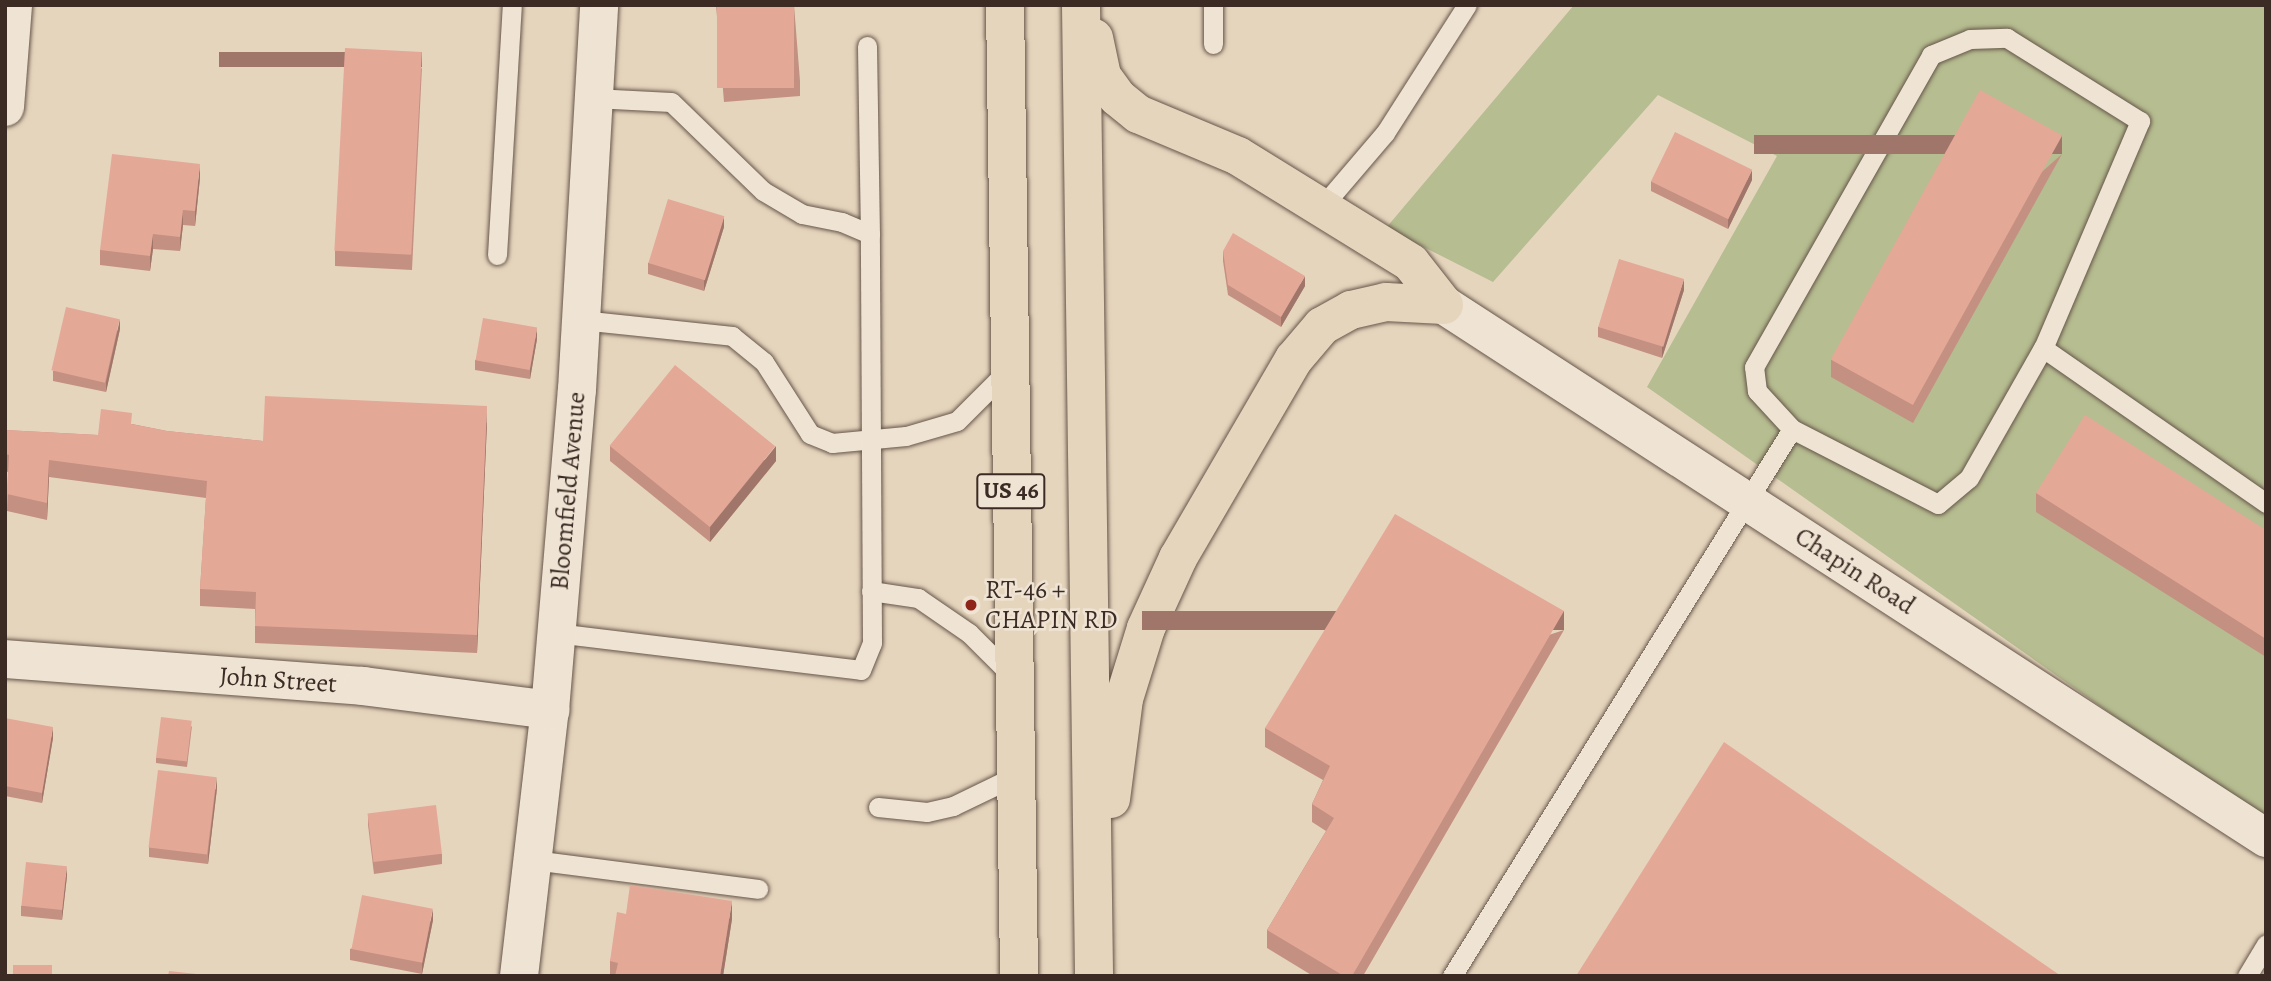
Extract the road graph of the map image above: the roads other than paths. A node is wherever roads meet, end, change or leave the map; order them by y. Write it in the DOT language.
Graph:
graph roads {
  1 [pos="13,5"];
  2 [pos="512,5"];
  3 [pos="598,5"];
  4 [pos="1005,5"];
  5 [pos="1084,5"];
  6 [pos="1213,5"];
  7 [pos="1467,5"];
  8 [pos="1213,44"];
  9 [pos="867,46"];
  10 [pos="593,98"];
  11 [pos="5,107"];
  12 [pos="1320,209"];
  13 [pos="870,234"];
  14 [pos="498,255"];
  15 [pos="1444,305"];
  16 [pos="581,320"];
  17 [pos="2043,348"];
  18 [pos="1010,369"];
  19 [pos="1792,429"];
  20 [pos="871,438"];
  21 [pos="1745,499"];
  22 [pos="2266,503"];
  23 [pos="871,591"];
  24 [pos="556,634"];
  25 [pos="5,659"];
  26 [pos="1013,677"];
  27 [pos="550,709"];
  28 [pos="1017,775"];
  29 [pos="878,807"];
  30 [pos="2266,838"];
  31 [pos="533,860"];
  32 [pos="758,890"];
  33 [pos="1093,936"];
  34 [pos="2266,944"];
  35 [pos="519,976"];
  36 [pos="1019,976"];
  37 [pos="1094,976"];
  38 [pos="1451,976"];
  39 [pos="2247,976"];
  1 -- 11 [label="street"];
  2 -- 14 [label="lane"];
  3 -- 10 [label="street, Bloomfield Avenue"];
  4 -- 18 [label="highway, US 46"];
  5 -- 12 [label="highway"];
  5 -- 33 [label="highway"];
  6 -- 8 [label="lane"];
  7 -- 12 [label="lane"];
  9 -- 13 [label="lane"];
  10 -- 13 [label="lane"];
  10 -- 16 [label="street, Bloomfield Avenue"];
  12 -- 15 [label="highway"];
  13 -- 20 [label="lane"];
  15 -- 21 [label="street, Chapin Road"];
  15 -- 33 [label="highway"];
  16 -- 20 [label="lane"];
  16 -- 24 [label="street, Bloomfield Avenue"];
  17 -- 19 [label="lane"];
  17 -- 19 [label="lane"];
  17 -- 22 [label="lane"];
  18 -- 20 [label="lane"];
  18 -- 26 [label="highway, US 46"];
  19 -- 21 [label="lane"];
  20 -- 23 [label="lane"];
  21 -- 30 [label="street, Chapin Road"];
  21 -- 38 [label="lane"];
  23 -- 24 [label="lane"];
  23 -- 26 [label="lane"];
  24 -- 27 [label="street, Bloomfield Avenue"];
  25 -- 27 [label="street, John Street"];
  26 -- 28 [label="highway, US 46"];
  27 -- 31 [label="street, Bloomfield Avenue"];
  28 -- 29 [label="lane"];
  28 -- 36 [label="highway, US 46"];
  31 -- 32 [label="lane"];
  31 -- 35 [label="street, Bloomfield Avenue"];
  33 -- 37 [label="highway"];
  34 -- 39 [label="lane"];
}
